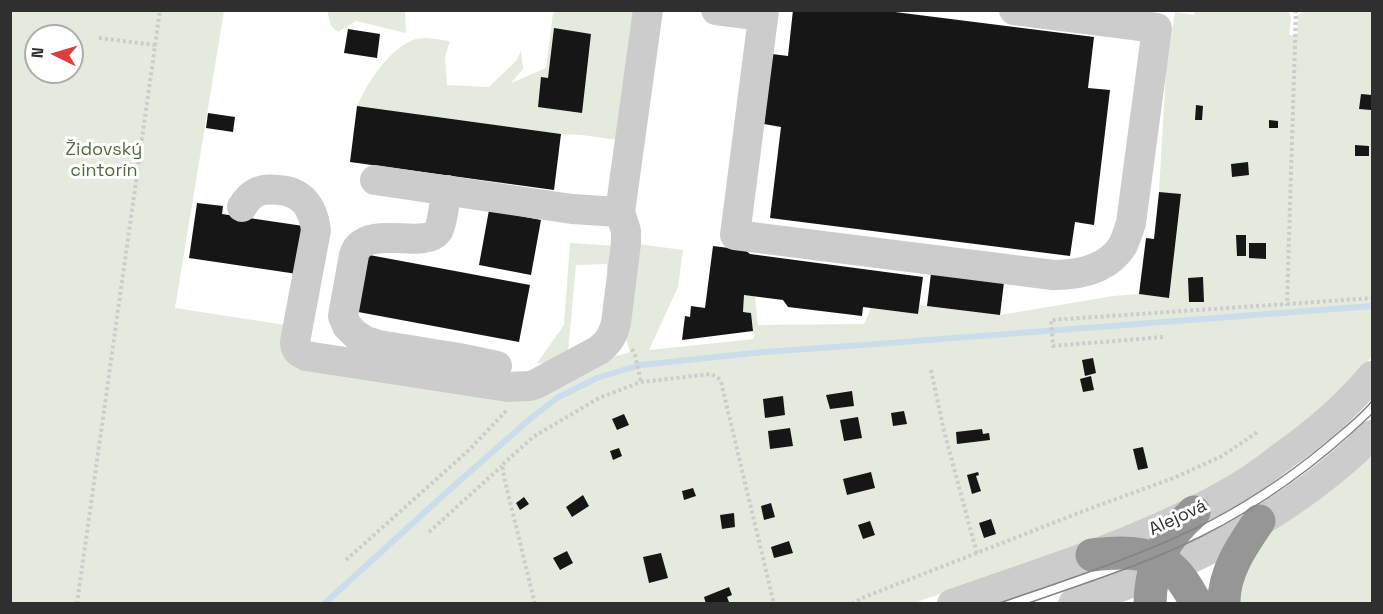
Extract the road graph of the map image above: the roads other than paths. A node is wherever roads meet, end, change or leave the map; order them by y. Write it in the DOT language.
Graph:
graph roads {
  1 [pos="648,10"];
  2 [pos="716,10"];
  3 [pos="1014,10"];
  4 [pos="763,13"];
  5 [pos="375,180"];
  6 [pos="447,190"];
  7 [pos="242,207"];
  8 [pos="620,212"];
  9 [pos="1372,376"];
  10 [pos="537,382"];
  11 [pos="1372,435"];
  12 [pos="1194,512"];
  13 [pos="1259,522"];
  14 [pos="1092,555"];
  15 [pos="1158,576"];
  16 [pos="952,603"];
  17 [pos="1073,603"];
  18 [pos="1197,603"];
  19 [pos="1224,603"];
  1 -- 8 [label="street"];
  2 -- 4 [label="street"];
  3 -- 4 [label="street"];
  5 -- 6 [label="street"];
  6 -- 8 [label="street"];
  6 -- 10 [label="street"];
  7 -- 10 [label="street"];
  8 -- 10 [label="street"];
  9 -- 12 [label="street, Alejová"];
  11 -- 13 [label="street"];
  12 -- 14 [label="street, Alejová"];
  12 -- 15 [label="highway"];
  13 -- 15 [label="street"];
  13 -- 19 [label="highway"];
  14 -- 15 [label="highway"];
  14 -- 16 [label="street, Alejová"];
  15 -- 17 [label="street"];
  15 -- 18 [label="highway"];
}
